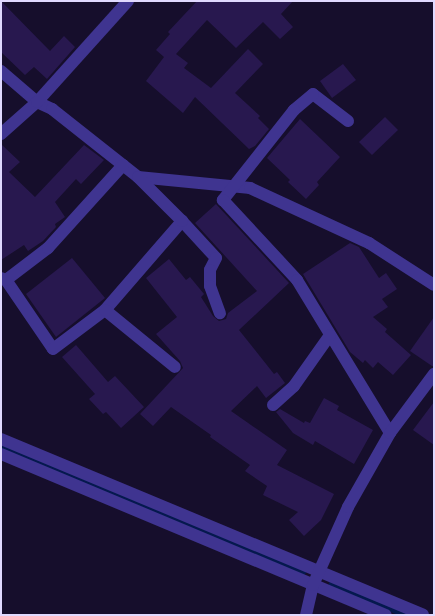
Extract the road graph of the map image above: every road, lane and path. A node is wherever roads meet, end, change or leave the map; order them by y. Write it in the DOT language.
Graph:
graph roads {
  1 [pos="128,1"];
  2 [pos="1,71"];
  3 [pos="37,102"];
  4 [pos="348,121"];
  5 [pos="1,134"];
  6 [pos="123,166"];
  7 [pos="138,178"];
  8 [pos="234,184"];
  9 [pos="182,221"];
  10 [pos="3,279"];
  11 [pos="434,285"];
  12 [pos="105,310"];
  13 [pos="220,314"];
  14 [pos="330,335"];
  15 [pos="175,367"];
  16 [pos="434,374"];
  17 [pos="273,405"];
  18 [pos="390,433"];
  19 [pos="1,439"];
  20 [pos="1,454"];
  21 [pos="318,571"];
  22 [pos="313,585"];
  23 [pos="306,615"];
  24 [pos="386,615"];
  25 [pos="423,615"];
  1 -- 3 [label="street"];
  2 -- 3 [label="street"];
  3 -- 5 [label="street"];
  3 -- 6 [label="street"];
  4 -- 8 [label="street"];
  6 -- 7 [label="street"];
  6 -- 10 [label="street"];
  7 -- 8 [label="street"];
  7 -- 9 [label="street"];
  8 -- 11 [label="street"];
  8 -- 14 [label="street"];
  9 -- 12 [label="street"];
  9 -- 13 [label="street"];
  10 -- 12 [label="street"];
  12 -- 15 [label="street"];
  14 -- 17 [label="street"];
  14 -- 18 [label="street"];
  16 -- 18 [label="street"];
  18 -- 21 [label="street"];
  19 -- 21 [label="street"];
  20 -- 22 [label="street"];
  21 -- 22 [label="street"];
  21 -- 25 [label="street"];
  22 -- 23 [label="street"];
  22 -- 24 [label="street"];
}
